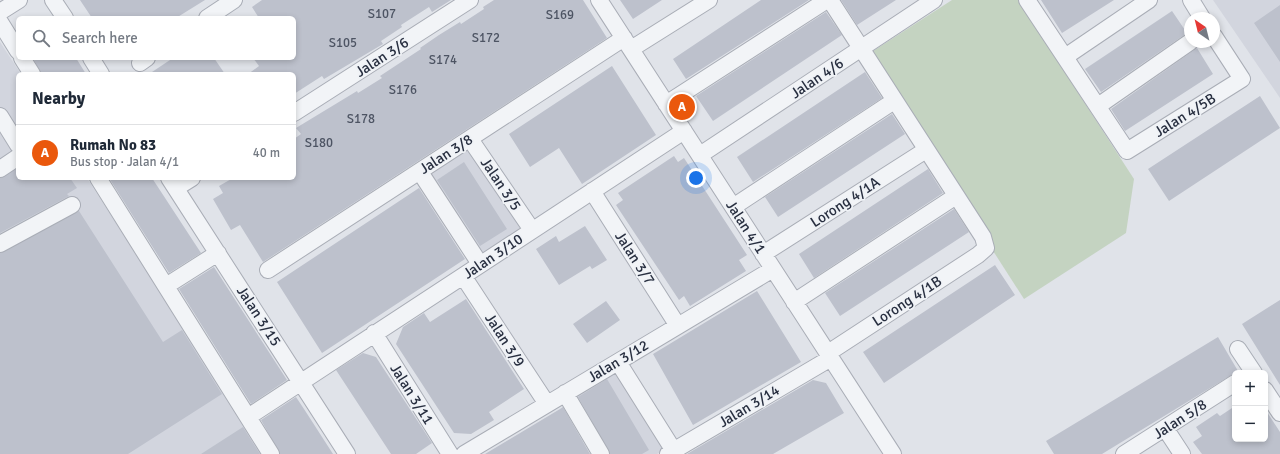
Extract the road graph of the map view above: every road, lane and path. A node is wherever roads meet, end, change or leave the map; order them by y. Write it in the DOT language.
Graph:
graph roads {
  1 [pos="19,0"];
  2 [pos="54,0"];
  3 [pos="234,0"];
  4 [pos="470,0"];
  5 [pos="600,0"];
  6 [pos="708,0"];
  7 [pos="827,0"];
  8 [pos="830,0"];
  9 [pos="934,0"];
  10 [pos="1149,0"];
  11 [pos="1191,0"];
  12 [pos="1033,2"];
  13 [pos="0,12"];
  14 [pos="1198,12"];
  15 [pos="64,16"];
  16 [pos="210,16"];
  17 [pos="0,22"];
  18 [pos="628,44"];
  19 [pos="1220,45"];
  20 [pos="1184,46"];
  21 [pos="16,48"];
  22 [pos="861,49"];
  23 [pos="1065,57"];
  24 [pos="23,60"];
  25 [pos="92,60"];
  26 [pos="31,72"];
  27 [pos="100,72"];
  28 [pos="894,100"];
  29 [pos="666,104"];
  30 [pos="1098,106"];
  31 [pos="296,112"];
  32 [pos="0,116"];
  33 [pos="684,131"];
  34 [pos="470,139"];
  35 [pos="16,142"];
  36 [pos="926,150"];
  37 [pos="700,155"];
  38 [pos="16,159"];
  39 [pos="0,169"];
  40 [pos="420,172"];
  41 [pos="99,180"];
  42 [pos="184,180"];
  43 [pos="173,183"];
  44 [pos="592,191"];
  45 [pos="956,196"];
  46 [pos="72,205"];
  47 [pos="733,207"];
  48 [pos="532,230"];
  49 [pos="0,244"];
  50 [pos="218,253"];
  51 [pos="763,254"];
  52 [pos="480,264"];
  53 [pos="773,269"];
  54 [pos="268,270"];
  55 [pos="463,276"];
  56 [pos="166,286"];
  57 [pos="794,302"];
  58 [pos="678,326"];
  59 [pos="374,333"];
  60 [pos="1238,349"];
  61 [pos="829,356"];
  62 [pos="618,362"];
  63 [pos="1251,370"];
  64 [pos="301,381"];
  65 [pos="1232,385"];
  66 [pos="565,393"];
  67 [pos="1268,395"];
  68 [pos="547,404"];
  69 [pos="1280,413"];
  70 [pos="248,417"];
  71 [pos="1165,428"];
  72 [pos="671,452"];
  73 [pos="271,454"];
  74 [pos="347,454"];
  75 [pos="450,454"];
  76 [pos="464,454"];
  77 [pos="602,454"];
  78 [pos="893,454"];
  79 [pos="1124,454"];
  80 [pos="1182,454"];
  1 -- 13 [label="street"];
  2 -- 15 [label="street"];
  3 -- 16 [label="street"];
  4 -- 31 [label="street, Jalan 3/6"];
  5 -- 18 [label="street, Jalan 4/1"];
  6 -- 18 [label="street, Jalan 3/8"];
  7 -- 29 [label="street"];
  8 -- 22 [label="street"];
  9 -- 22 [label="street, Jalan 4/6"];
  10 -- 23 [label="street"];
  11 -- 14 [label="street"];
  12 -- 23 [label="street"];
  17 -- 21 [label="street"];
  18 -- 29 [label="street, Jalan 4/1"];
  18 -- 34 [label="street, Jalan 3/8"];
  19 -- 30 [label="street, Jalan 4/5B"];
  20 -- 30 [label="street"];
  22 -- 28 [label="street"];
  22 -- 37 [label="street, Jalan 4/6"];
  23 -- 30 [label="street"];
  24 -- 26 [label="street"];
  25 -- 27 [label="street"];
  28 -- 36 [label="street"];
  28 -- 47 [label="street"];
  29 -- 33 [label="street, Jalan 4/1"];
  32 -- 35 [label="street"];
  33 -- 37 [label="street, Jalan 4/1"];
  33 -- 44 [label="street, Jalan 3/10"];
  34 -- 40 [label="street, Jalan 3/8"];
  34 -- 48 [label="street, Jalan 3/5"];
  36 -- 45 [label="street"];
  36 -- 51 [label="street, Lorong 4/1A"];
  37 -- 47 [label="street, Jalan 4/1"];
  38 -- 39 [label="street"];
  40 -- 52 [label="street"];
  40 -- 54 [label="street, Jalan 3/8"];
  41 -- 56 [label="street"];
  42 -- 43 [label="street"];
  43 -- 50 [label="street, Jalan 3/15"];
  44 -- 48 [label="street, Jalan 3/10"];
  44 -- 58 [label="street, Jalan 3/7"];
  45 -- 57 [label="street"];
  45 -- 61 [label="street, Lorong 4/1B"];
  46 -- 49 [label="street"];
  47 -- 51 [label="street, Jalan 4/1"];
  48 -- 52 [label="street, Jalan 3/10"];
  50 -- 56 [label="street"];
  50 -- 64 [label="street, Jalan 3/15"];
  51 -- 53 [label="street, Jalan 4/1"];
  52 -- 55 [label="street, Jalan 3/10"];
  53 -- 57 [label="street, Jalan 4/1"];
  53 -- 58 [label="street, Jalan 3/12"];
  55 -- 59 [label="street, Jalan 3/10"];
  55 -- 68 [label="street, Jalan 3/9"];
  56 -- 70 [label="street"];
  57 -- 61 [label="street, Jalan 4/1"];
  58 -- 62 [label="street, Jalan 3/12"];
  59 -- 64 [label="street, Jalan 3/10"];
  59 -- 75 [label="street, Jalan 3/11"];
  60 -- 63 [label="street"];
  61 -- 72 [label="street, Jalan 3/14"];
  61 -- 78 [label="street, Jalan 4/1"];
  62 -- 66 [label="street, Jalan 3/12"];
  62 -- 72 [label="street"];
  64 -- 70 [label="street, Jalan 3/10"];
  64 -- 74 [label="street, Jalan 3/15"];
  65 -- 71 [label="street, Jalan 5/8"];
  66 -- 68 [label="street, Jalan 3/12"];
  66 -- 77 [label="street"];
  67 -- 69 [label="street"];
  68 -- 76 [label="street, Jalan 3/12"];
  70 -- 73 [label="street"];
  71 -- 79 [label="street, Jalan 5/8"];
  71 -- 80 [label="street"];
}
